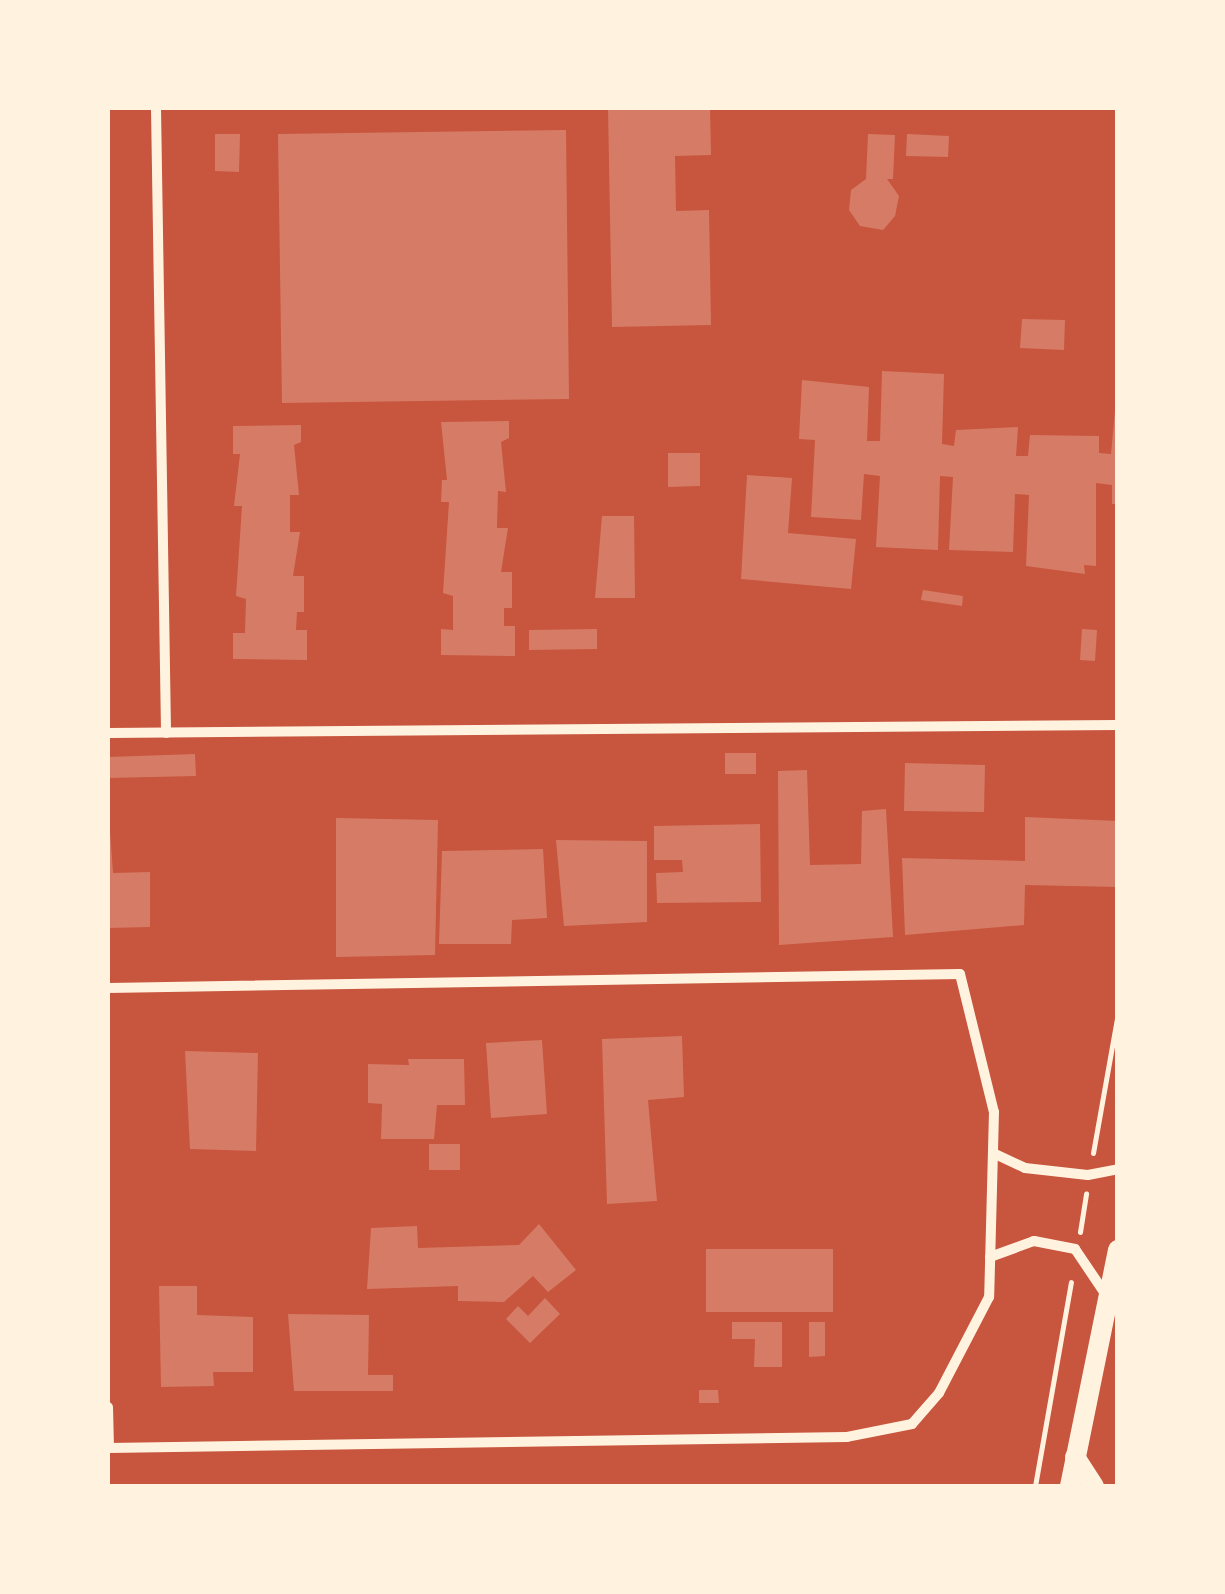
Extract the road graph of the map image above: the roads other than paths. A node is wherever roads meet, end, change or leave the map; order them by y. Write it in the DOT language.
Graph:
graph roads {
  1 [pos="156,108"];
  2 [pos="1118,725"];
  3 [pos="166,732"];
  4 [pos="108,733"];
  5 [pos="108,988"];
  6 [pos="993,1153"];
  7 [pos="1118,1169"];
  8 [pos="1118,1250"];
  9 [pos="990,1257"];
  10 [pos="1108,1298"];
  11 [pos="108,1407"];
  12 [pos="108,1448"];
  13 [pos="1075,1458"];
  14 [pos="1070,1486"];
  15 [pos="1094,1486"];
  1 -- 3 [label="street"];
  2 -- 3 [label="street"];
  3 -- 4 [label="street"];
  5 -- 6 [label="street"];
  6 -- 7 [label="street"];
  6 -- 9 [label="street"];
  8 -- 10 [label="main road"];
  9 -- 10 [label="street"];
  9 -- 12 [label="street"];
  10 -- 13 [label="main road"];
  11 -- 12 [label="street"];
  13 -- 14 [label="main road"];
  13 -- 15 [label="main road"];
}
